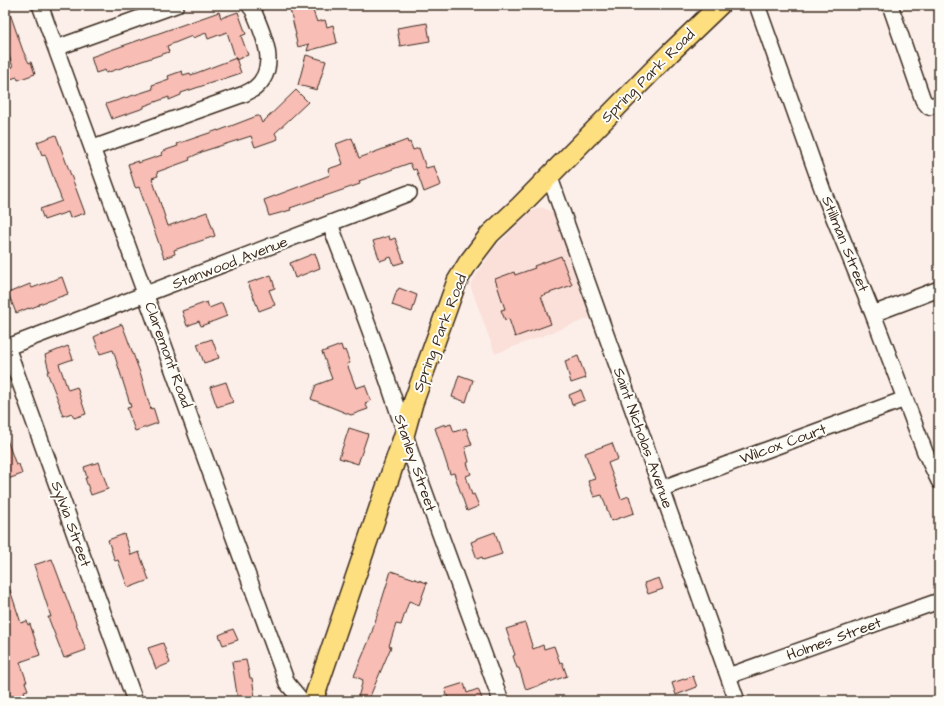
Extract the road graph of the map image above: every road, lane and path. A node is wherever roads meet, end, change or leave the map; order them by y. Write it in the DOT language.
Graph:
graph roads {
  1 [pos="40,5"];
  2 [pos="176,5"];
  3 [pos="249,5"];
  4 [pos="720,5"];
  5 [pos="757,5"];
  6 [pos="890,5"];
  7 [pos="56,48"];
  8 [pos="939,103"];
  9 [pos="93,148"];
  10 [pos="549,175"];
  11 [pos="409,193"];
  12 [pos="330,224"];
  13 [pos="939,289"];
  14 [pos="146,294"];
  15 [pos="873,314"];
  16 [pos="6,348"];
  17 [pos="905,399"];
  18 [pos="404,432"];
  19 [pos="939,481"];
  20 [pos="660,489"];
  21 [pos="939,601"];
  22 [pos="728,676"];
  23 [pos="135,701"];
  24 [pos="302,701"];
  25 [pos="313,701"];
  26 [pos="501,701"];
  27 [pos="737,701"];
  1 -- 7 [label="street, Claremont Road"];
  2 -- 7 [label="street"];
  3 -- 9 [label="street"];
  4 -- 10 [label="main road, Spring Park Road"];
  5 -- 15 [label="street, Stillman Street"];
  6 -- 8 [label="street"];
  7 -- 9 [label="street, Claremont Road"];
  9 -- 14 [label="street, Claremont Road"];
  10 -- 18 [label="main road, Spring Park Road"];
  10 -- 20 [label="street, Saint Nicholas Avenue"];
  11 -- 12 [label="street, Stanwood Avenue"];
  12 -- 14 [label="street, Stanwood Avenue"];
  12 -- 18 [label="street, Stanley Street"];
  13 -- 15 [label="street"];
  14 -- 16 [label="street, Stanwood Avenue"];
  14 -- 24 [label="street, Claremont Road"];
  15 -- 17 [label="street, Stillman Street"];
  16 -- 23 [label="street, Sylvia Street"];
  17 -- 19 [label="street, Stillman Street"];
  17 -- 20 [label="street, Wilcox Court"];
  18 -- 25 [label="main road, Spring Park Road"];
  18 -- 26 [label="street, Stanley Street"];
  20 -- 22 [label="street, Saint Nicholas Avenue"];
  21 -- 22 [label="street, Holmes Street"];
  22 -- 27 [label="street, Saint Nicholas Avenue"];
}
